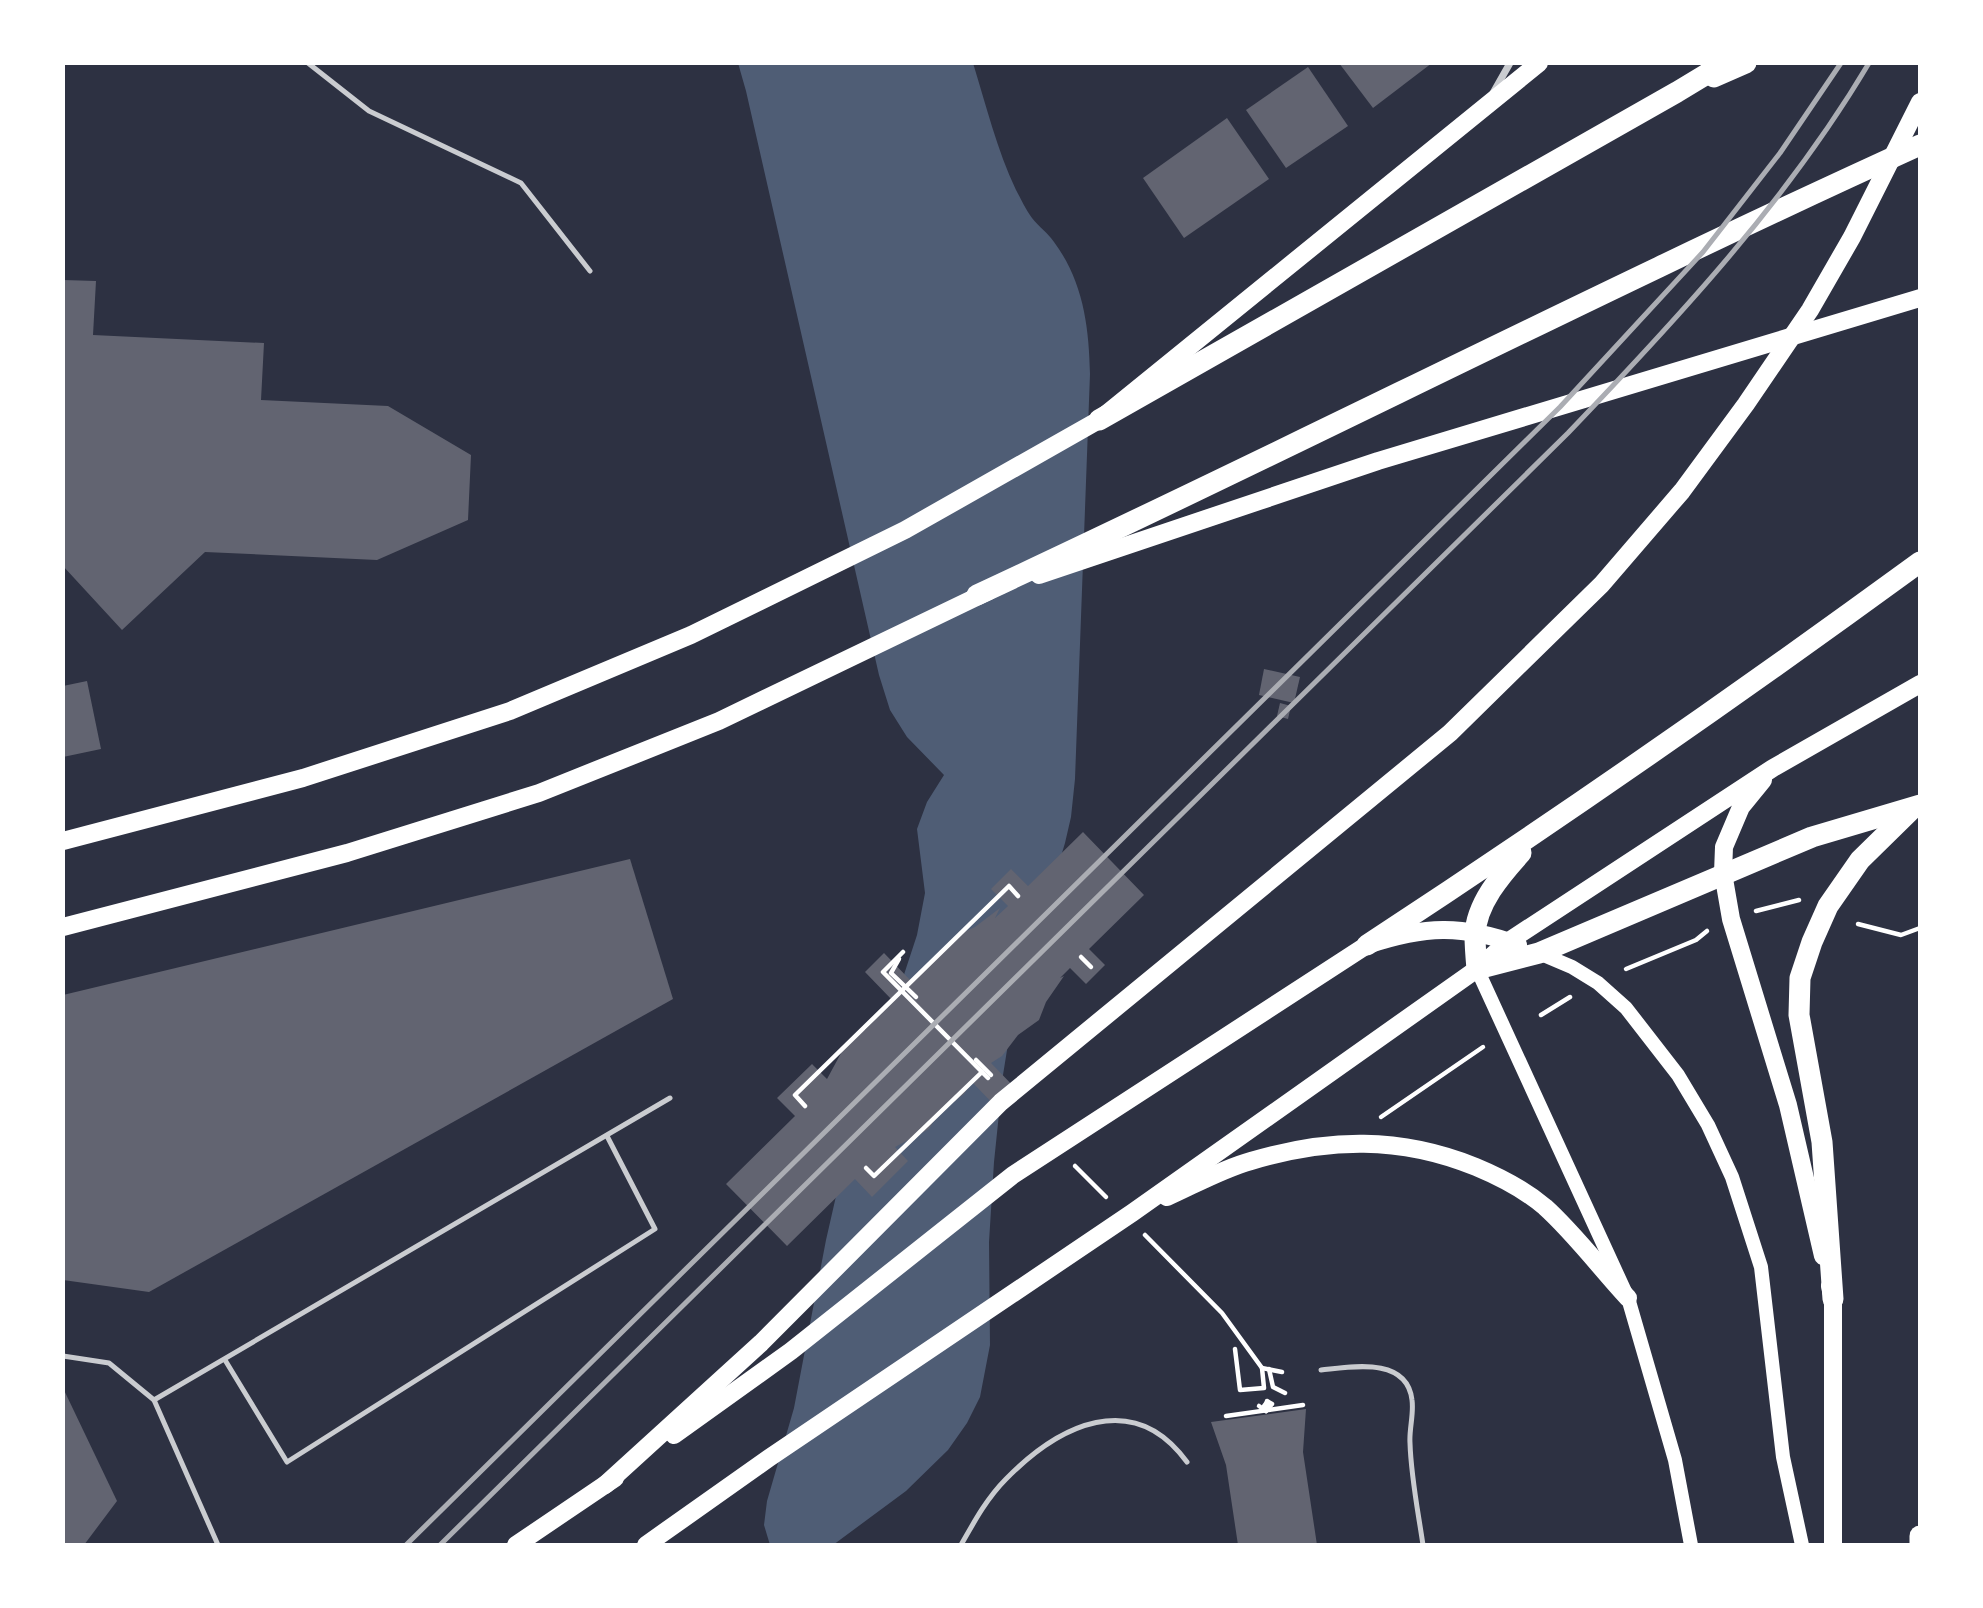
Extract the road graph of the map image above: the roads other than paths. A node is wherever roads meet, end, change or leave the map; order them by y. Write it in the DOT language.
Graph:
graph roads {
  1 [pos="308,63"];
  2 [pos="1510,63"];
  3 [pos="1539,63"];
  4 [pos="1724,63"];
  5 [pos="1746,63"];
  6 [pos="1677,92"];
  7 [pos="1920,103"];
  8 [pos="1486,105"];
  9 [pos="1920,145"];
  10 [pos="590,271"];
  11 [pos="1920,298"];
  12 [pos="1099,419"];
  13 [pos="1144,528"];
  14 [pos="1920,562"];
  15 [pos="977,595"];
  16 [pos="1920,684"];
  17 [pos="1773,768"];
  18 [pos="1917,806"];
  19 [pos="1541,831"];
  20 [pos="63,841"];
  21 [pos="1723,873"];
  22 [pos="63,927"];
  23 [pos="1475,932"];
  24 [pos="1509,942"];
  25 [pos="1367,945"];
  26 [pos="1539,953"];
  27 [pos="1477,969"];
  28 [pos="670,1098"];
  29 [pos="607,1136"];
  30 [pos="1132,1213"];
  31 [pos="1628,1298"];
  32 [pos="1833,1299"];
  33 [pos="63,1356"];
  34 [pos="225,1360"];
  35 [pos="1321,1370"];
  36 [pos="154,1400"];
  37 [pos="1186,1462"];
  38 [pos="605,1485"];
  39 [pos="1920,1536"];
  40 [pos="218,1545"];
  41 [pos="516,1545"];
  42 [pos="646,1545"];
  43 [pos="961,1545"];
  44 [pos="1423,1545"];
  45 [pos="1691,1545"];
  46 [pos="1802,1545"];
  47 [pos="1833,1545"];
  48 [pos="1920,1545"];
  1 -- 10 [label="lane"];
  2 -- 8 [label="street"];
  3 -- 8 [label="main road"];
  4 -- 6 [label="highway"];
  5 -- 6 [label="highway"];
  6 -- 12 [label="highway"];
  7 -- 38 [label="main road"];
  8 -- 12 [label="main road"];
  9 -- 13 [label="highway"];
  11 -- 13 [label="main road"];
  12 -- 20 [label="main road"];
  13 -- 15 [label="highway"];
  14 -- 19 [label="highway"];
  15 -- 22 [label="main road"];
  16 -- 17 [label="main road"];
  17 -- 21 [label="main road"];
  17 -- 24 [label="main road"];
  18 -- 21 [label="highway"];
  18 -- 32 [label="highway"];
  19 -- 23 [label="highway"];
  19 -- 25 [label="highway"];
  21 -- 26 [label="highway"];
  21 -- 32 [label="main road"];
  23 -- 24 [label="main road"];
  23 -- 25 [label="main road"];
  23 -- 27 [label="highway"];
  24 -- 26 [label="main road"];
  24 -- 27 [label="main road"];
  25 -- 38 [label="main road"];
  26 -- 27 [label="highway"];
  26 -- 46 [label="main road"];
  27 -- 30 [label="main road"];
  27 -- 31 [label="main road"];
  28 -- 29 [label="lane"];
  29 -- 34 [label="lane"];
  29 -- 34 [label="lane"];
  30 -- 31 [label="main road"];
  30 -- 42 [label="main road"];
  31 -- 45 [label="main road"];
  32 -- 47 [label="main road"];
  33 -- 36 [label="lane"];
  34 -- 36 [label="lane"];
  35 -- 44 [label="lane"];
  36 -- 40 [label="lane"];
  37 -- 43 [label="lane"];
  38 -- 41 [label="main road"];
  39 -- 48 [label="highway"];
}
